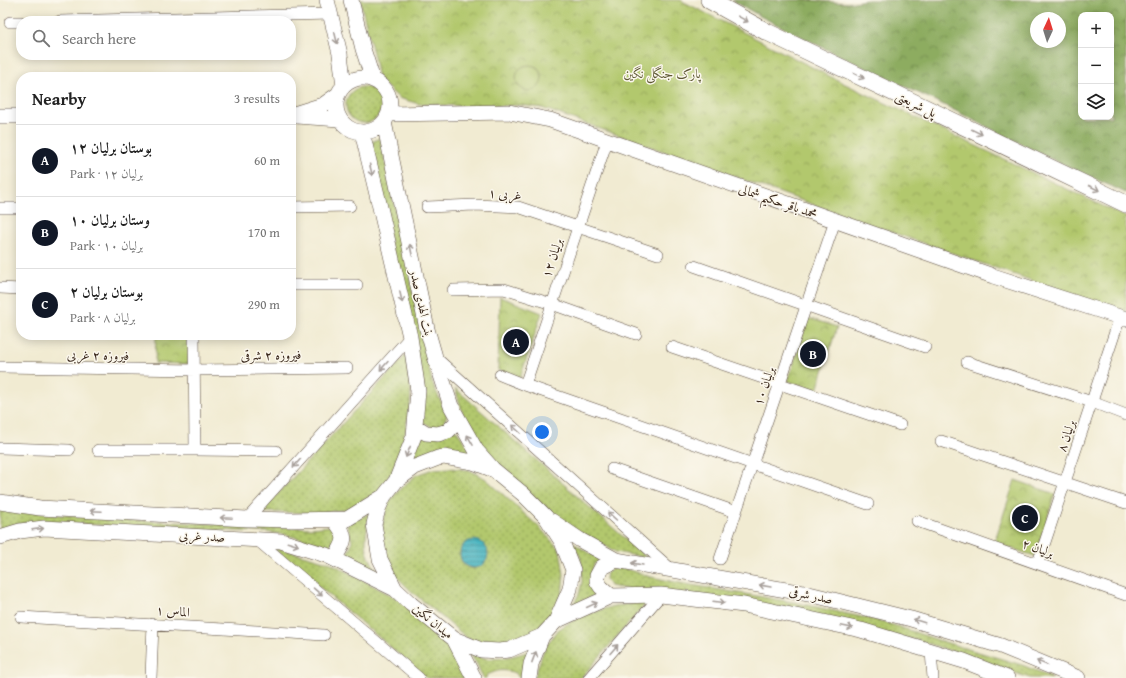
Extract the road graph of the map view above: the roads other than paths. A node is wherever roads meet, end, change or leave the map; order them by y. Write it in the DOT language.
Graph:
graph roads {
  1 [pos="351,0"];
  2 [pos="709,0"];
  3 [pos="329,7"];
  4 [pos="156,16"];
  5 [pos="373,80"];
  6 [pos="341,90"];
  7 [pos="390,99"];
  8 [pos="296,113"];
  9 [pos="424,114"];
  10 [pos="296,115"];
  11 [pos="0,116"];
  12 [pos="16,116"];
  13 [pos="387,118"];
  14 [pos="340,119"];
  15 [pos="362,132"];
  16 [pos="607,141"];
  17 [pos="1126,204"];
  18 [pos="350,206"];
  19 [pos="296,207"];
  20 [pos="427,207"];
  21 [pos="0,208"];
  22 [pos="16,208"];
  23 [pos="835,221"];
  24 [pos="578,226"];
  25 [pos="658,254"];
  26 [pos="694,266"];
  27 [pos="296,285"];
  28 [pos="357,285"];
  29 [pos="0,288"];
  30 [pos="16,289"];
  31 [pos="453,290"];
  32 [pos="552,304"];
  33 [pos="806,306"];
  34 [pos="1123,318"];
  35 [pos="636,334"];
  36 [pos="410,337"];
  37 [pos="194,340"];
  38 [pos="672,347"];
  39 [pos="925,347"];
  40 [pos="435,357"];
  41 [pos="967,362"];
  42 [pos="0,367"];
  43 [pos="348,368"];
  44 [pos="195,370"];
  45 [pos="500,375"];
  46 [pos="779,384"];
  47 [pos="524,385"];
  48 [pos="1092,402"];
  49 [pos="1126,415"];
  50 [pos="459,420"];
  51 [pos="900,425"];
  52 [pos="415,426"];
  53 [pos="941,441"];
  54 [pos="0,448"];
  55 [pos="68,450"];
  56 [pos="98,450"];
  57 [pos="195,450"];
  58 [pos="276,451"];
  59 [pos="752,464"];
  60 [pos="612,469"];
  61 [pos="494,470"];
  62 [pos="396,481"];
  63 [pos="1065,482"];
  64 [pos="384,496"];
  65 [pos="0,502"];
  66 [pos="1126,503"];
  67 [pos="868,504"];
  68 [pos="736,512"];
  69 [pos="546,517"];
  70 [pos="247,519"];
  71 [pos="334,520"];
  72 [pos="917,521"];
  73 [pos="0,536"];
  74 [pos="256,539"];
  75 [pos="334,558"];
  76 [pos="720,559"];
  77 [pos="616,560"];
  78 [pos="1038,563"];
  79 [pos="673,570"];
  80 [pos="395,589"];
  81 [pos="661,595"];
  82 [pos="1126,595"];
  83 [pos="611,596"];
  84 [pos="20,617"];
  85 [pos="556,621"];
  86 [pos="153,624"];
  87 [pos="324,635"];
  88 [pos="542,636"];
  89 [pos="454,639"];
  90 [pos="931,650"];
  91 [pos="151,678"];
  92 [pos="419,678"];
  93 [pos="474,678"];
  94 [pos="529,678"];
  95 [pos="589,678"];
  96 [pos="933,678"];
  97 [pos="1007,678"];
  98 [pos="1078,678"];
  1 -- 5 [label="street"];
  2 -- 17 [label="main road, پل شریعتی, one-way"];
  3 -- 4 [label="street"];
  3 -- 6 [label="street, one-way"];
  5 -- 6 [label="street"];
  5 -- 7 [label="street"];
  6 -- 8 [label="street"];
  6 -- 14 [label="street"];
  7 -- 9 [label="street"];
  7 -- 13 [label="street"];
  9 -- 13 [label="street, محمد باقر حکیم شمالی"];
  9 -- 16 [label="street, محمد باقر حکیم شمالی"];
  10 -- 14 [label="street"];
  11 -- 12 [label="street"];
  13 -- 15 [label="street"];
  40 -- 13 [label="street, بنت الهدی صدر, one-way"];
  14 -- 15 [label="street"];
  15 -- 36 [label="street, بنت الهدی صدر, one-way"];
  16 -- 23 [label="street, محمد باقر حکیم شمالی"];
  16 -- 24 [label="street, برلیان ۱۲"];
  18 -- 19 [label="street"];
  20 -- 24 [label="street, ۱ غربی"];
  21 -- 22 [label="street"];
  23 -- 33 [label="street, برلیان ۱۰"];
  23 -- 34 [label="street, محمد باقر حکیم شمالی"];
  24 -- 25 [label="street, ۱ غربی"];
  24 -- 32 [label="street, برلیان ۱۲"];
  26 -- 33 [label="street"];
  27 -- 28 [label="street"];
  29 -- 30 [label="street"];
  31 -- 32 [label="street"];
  32 -- 35 [label="street"];
  32 -- 47 [label="street, برلیان ۱۲"];
  33 -- 39 [label="street"];
  33 -- 46 [label="street, برلیان ۱۰"];
  34 -- 48 [label="street, برلیان ۸"];
  36 -- 52 [label="street, بنت الهدی صدر"];
  36 -- 70 [label="street, one-way"];
  37 -- 44 [label="street"];
  38 -- 46 [label="street"];
  40 -- 50 [label="street, بنت الهدی صدر"];
  79 -- 40 [label="street, one-way"];
  41 -- 48 [label="street"];
  42 -- 44 [label="street, فیروزه ۲ غربی"];
  43 -- 44 [label="street, فیروزه ۲ شرقی"];
  44 -- 57 [label="street"];
  45 -- 47 [label="street"];
  46 -- 51 [label="street"];
  46 -- 59 [label="street, برلیان ۱۰"];
  47 -- 59 [label="street"];
  48 -- 49 [label="street"];
  48 -- 63 [label="street, برلیان ۸"];
  50 -- 52 [label="street"];
  61 -- 50 [label="street, بنت الهدی صدر, one-way"];
  52 -- 62 [label="street, بنت الهدی صدر, one-way"];
  53 -- 63 [label="street"];
  54 -- 55 [label="street"];
  56 -- 57 [label="street"];
  57 -- 58 [label="street"];
  59 -- 67 [label="street"];
  59 -- 68 [label="street, برلیان ۱۰"];
  60 -- 68 [label="street"];
  61 -- 62 [label="street, میدان نگین"];
  61 -- 69 [label="street, میدان نگین"];
  62 -- 64 [label="street, میدان نگین"];
  63 -- 66 [label="street"];
  63 -- 78 [label="street, برلیان ۸"];
  64 -- 71 [label="street, صدر غربی"];
  64 -- 80 [label="street, میدان نگین"];
  70 -- 65 [label="street, صدر غربی, one-way"];
  68 -- 76 [label="street, برلیان ۱۰"];
  69 -- 77 [label="street, صدر شرقی"];
  69 -- 85 [label="street, میدان نگین"];
  70 -- 71 [label="street, صدر غربی"];
  71 -- 75 [label="street"];
  72 -- 78 [label="street, برلیان ۲"];
  73 -- 74 [label="street, صدر غربی, one-way"];
  74 -- 75 [label="street, صدر غربی, one-way"];
  74 -- 92 [label="street, one-way"];
  75 -- 80 [label="street, صدر غربی"];
  79 -- 77 [label="street, صدر شرقی, one-way"];
  77 -- 83 [label="street"];
  78 -- 82 [label="street, برلیان ۲"];
  98 -- 79 [label="street, صدر شرقی, one-way"];
  80 -- 89 [label="street, میدان نگین"];
  81 -- 83 [label="street, صدر شرقی"];
  81 -- 90 [label="street, صدر شرقی, one-way"];
  95 -- 81 [label="street, one-way"];
  85 -- 83 [label="street, صدر شرقی, one-way"];
  84 -- 86 [label="street, الماس ۱"];
  85 -- 88 [label="street, میدان نگین"];
  86 -- 87 [label="street, الماس ۱"];
  86 -- 91 [label="street"];
  88 -- 89 [label="street, میدان نگین"];
  94 -- 88 [label="street, one-way"];
  89 -- 93 [label="street"];
  90 -- 96 [label="street"];
  90 -- 97 [label="street, صدر شرقی"];
}
